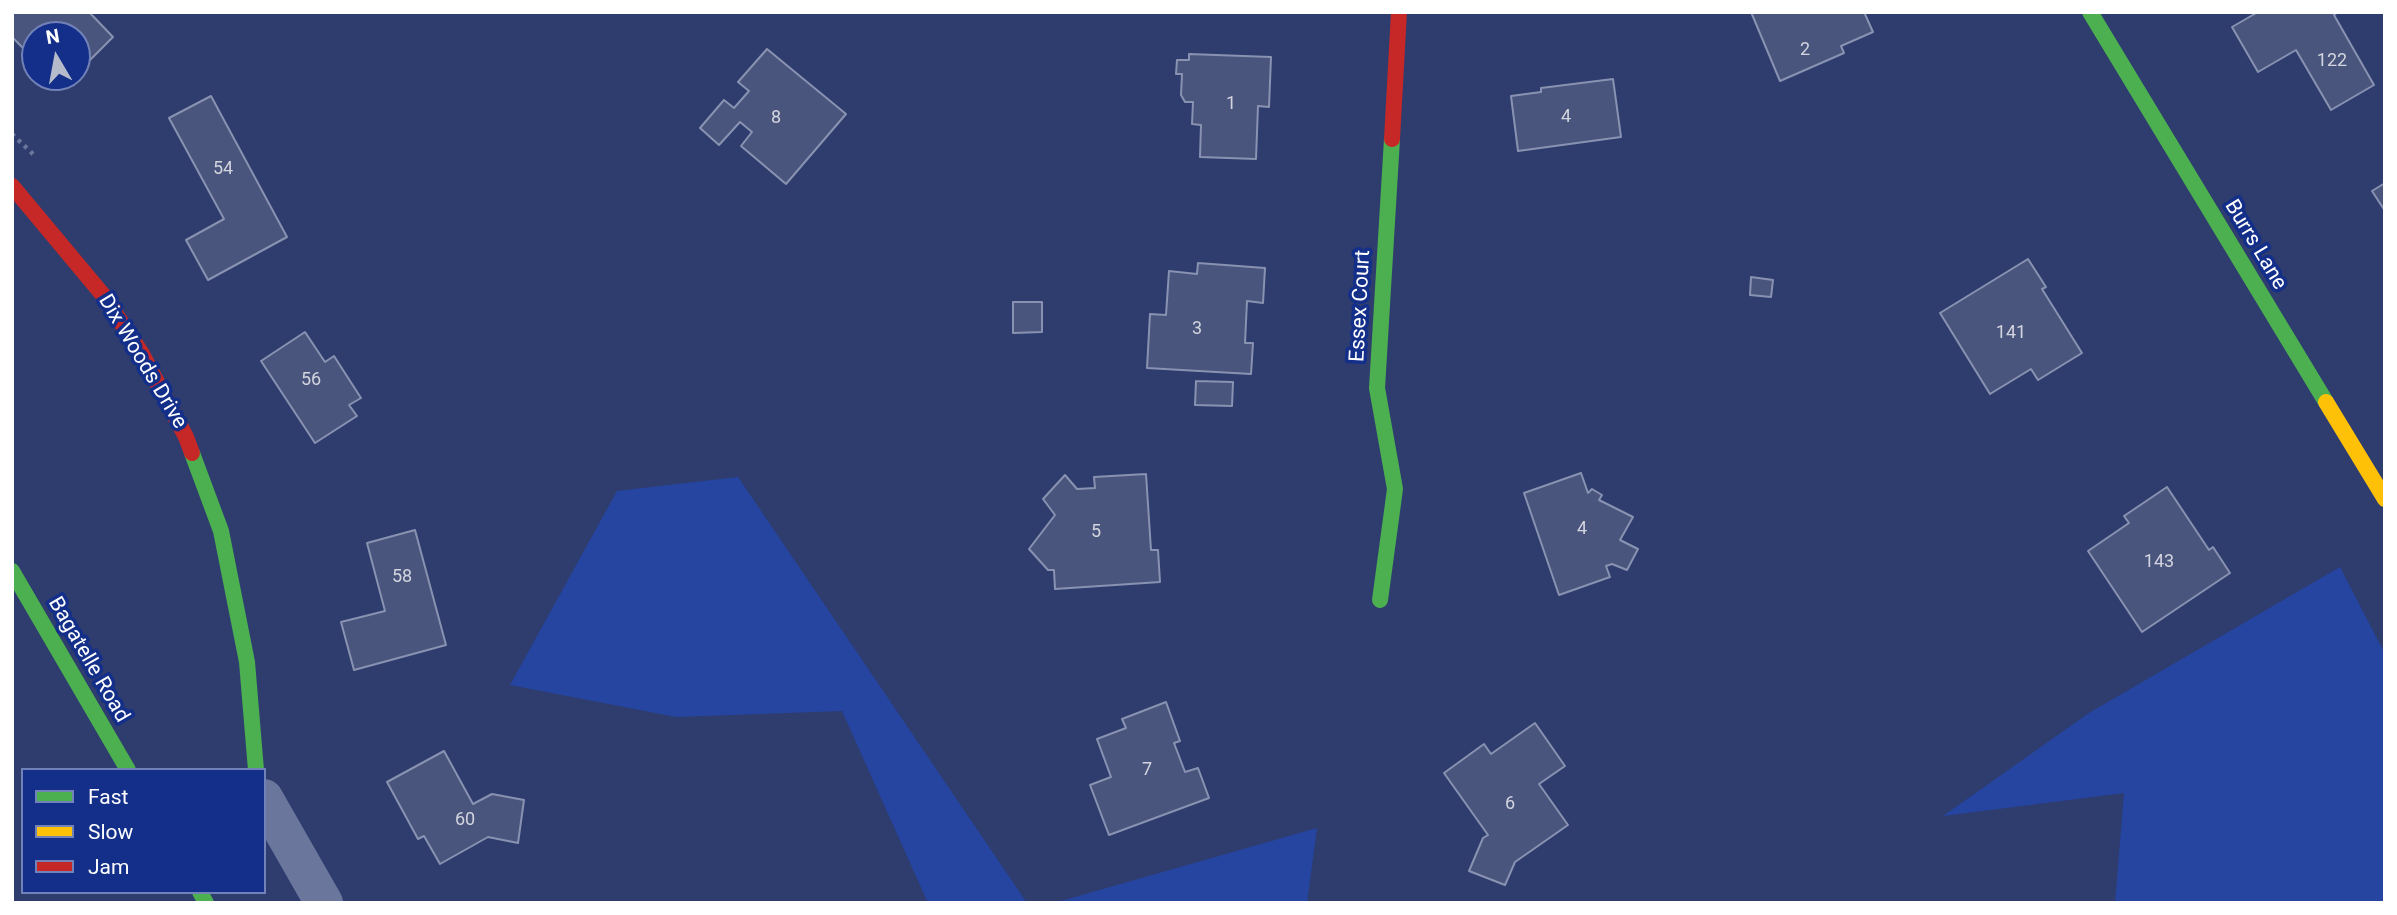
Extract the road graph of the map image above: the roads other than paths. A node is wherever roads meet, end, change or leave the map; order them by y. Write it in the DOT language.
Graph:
graph roads {
  1 [pos="1399,12"];
  2 [pos="2090,12"];
  3 [pos="12,186"];
  4 [pos="2385,499"];
  5 [pos="12,571"];
  6 [pos="1380,600"];
  7 [pos="127,768"];
  8 [pos="256,768"];
  9 [pos="266,802"];
  10 [pos="324,903"];
  1 -- 6 [label="street, Essex Court"];
  2 -- 4 [label="street, Burrs Lane"];
  3 -- 8 [label="street, Dix Woods Drive"];
  5 -- 7 [label="street, Bagatelle Road"];
  9 -- 10 [label="street"];
}
